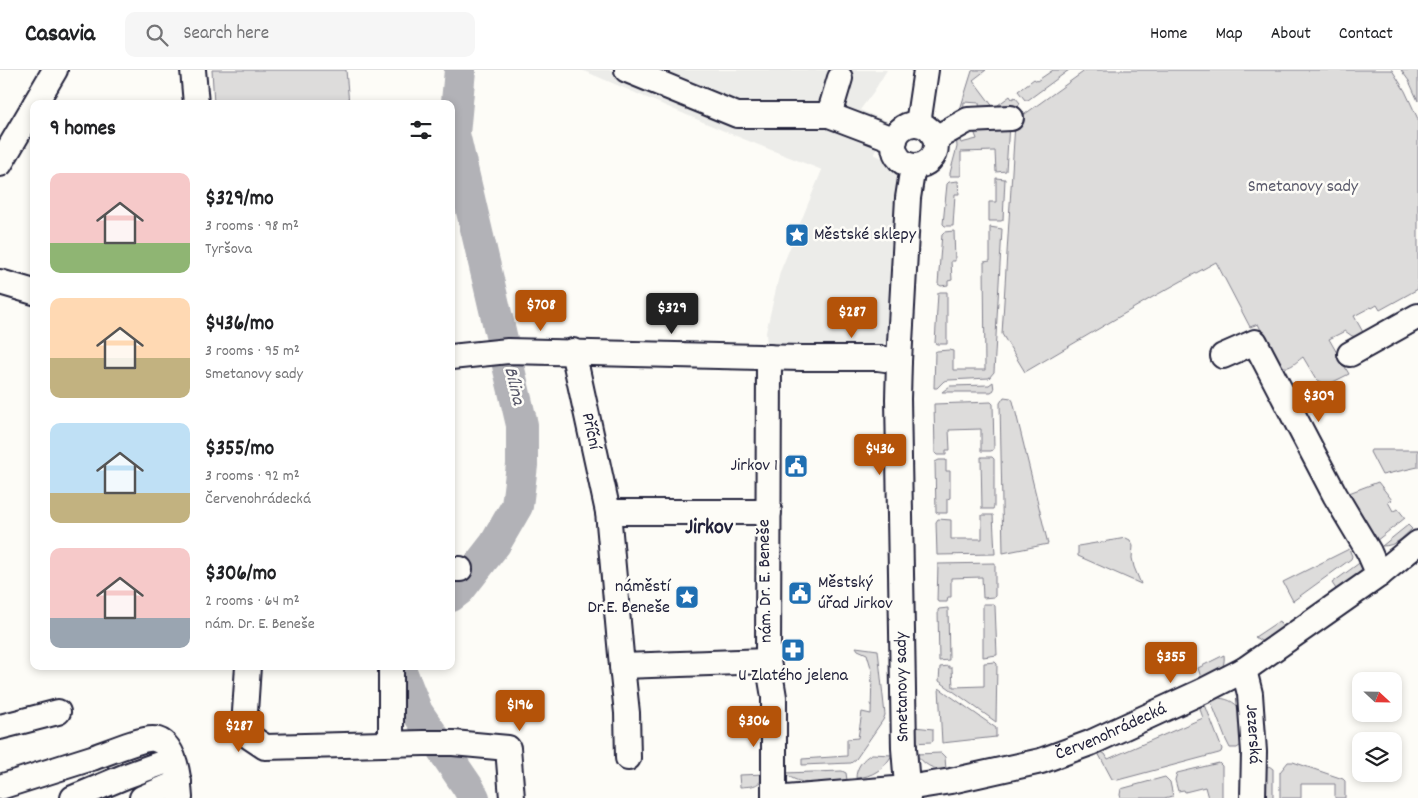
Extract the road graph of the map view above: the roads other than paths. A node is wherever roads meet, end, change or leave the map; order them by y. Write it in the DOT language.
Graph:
graph roads {
  1 [pos="55,70"];
  2 [pos="194,70"];
  3 [pos="627,70"];
  4 [pos="926,70"];
  5 [pos="840,78"];
  6 [pos="37,100"];
  7 [pos="196,100"];
  8 [pos="30,112"];
  9 [pos="829,115"];
  10 [pos="1012,118"];
  11 [pos="927,131"];
  12 [pos="895,140"];
  13 [pos="0,164"];
  14 [pos="913,166"];
  15 [pos="0,282"];
  16 [pos="30,291"];
  17 [pos="1418,316"];
  18 [pos="573,351"];
  19 [pos="1350,354"];
  20 [pos="1223,356"];
  21 [pos="455,357"];
  22 [pos="770,357"];
  23 [pos="899,361"];
  24 [pos="608,512"];
  25 [pos="769,512"];
  26 [pos="1418,543"];
  27 [pos="1379,575"];
  28 [pos="768,661"];
  29 [pos="622,666"];
  30 [pos="248,670"];
  31 [pos="391,670"];
  32 [pos="1244,670"];
  33 [pos="58,712"];
  34 [pos="0,727"];
  35 [pos="391,743"];
  36 [pos="628,758"];
  37 [pos="173,759"];
  38 [pos="0,787"];
  39 [pos="180,790"];
  40 [pos="907,793"];
  41 [pos="73,798"];
  42 [pos="142,798"];
  43 [pos="512,798"];
  44 [pos="774,798"];
  45 [pos="786,798"];
  46 [pos="1254,798"];
  1 -- 6 [label="street"];
  2 -- 7 [label="street"];
  3 -- 9 [label="street"];
  4 -- 11 [label="street"];
  5 -- 9 [label="street"];
  8 -- 13 [label="street"];
  9 -- 12 [label="street"];
  10 -- 11 [label="street"];
  11 -- 12 [label="street"];
  11 -- 14 [label="street"];
  12 -- 14 [label="street"];
  14 -- 23 [label="street, Smetanovy sady"];
  15 -- 16 [label="street"];
  17 -- 19 [label="street"];
  18 -- 21 [label="street"];
  18 -- 22 [label="street"];
  18 -- 24 [label="street, Příční"];
  20 -- 27 [label="street"];
  22 -- 23 [label="street"];
  22 -- 25 [label="street"];
  23 -- 40 [label="street, Smetanovy sady"];
  24 -- 25 [label="street, nám. Dr. E. Beneše"];
  24 -- 29 [label="street"];
  25 -- 28 [label="street, nám. Dr. E. Beneše"];
  26 -- 27 [label="street, Červenohrádecká"];
  27 -- 32 [label="street, Červenohrádecká"];
  28 -- 29 [label="street, nám. Dr. E. Beneše"];
  28 -- 44 [label="street, nám. Dr. E. Beneše"];
  29 -- 36 [label="street"];
  30 -- 35 [label="street"];
  31 -- 35 [label="street"];
  32 -- 40 [label="street, Červenohrádecká"];
  32 -- 46 [label="street, Jezerská"];
  33 -- 34 [label="street"];
  35 -- 43 [label="street"];
  37 -- 38 [label="street"];
  37 -- 39 [label="street"];
  37 -- 41 [label="street"];
  39 -- 42 [label="street"];
  40 -- 45 [label="street, Červenohrádecká"];
}
